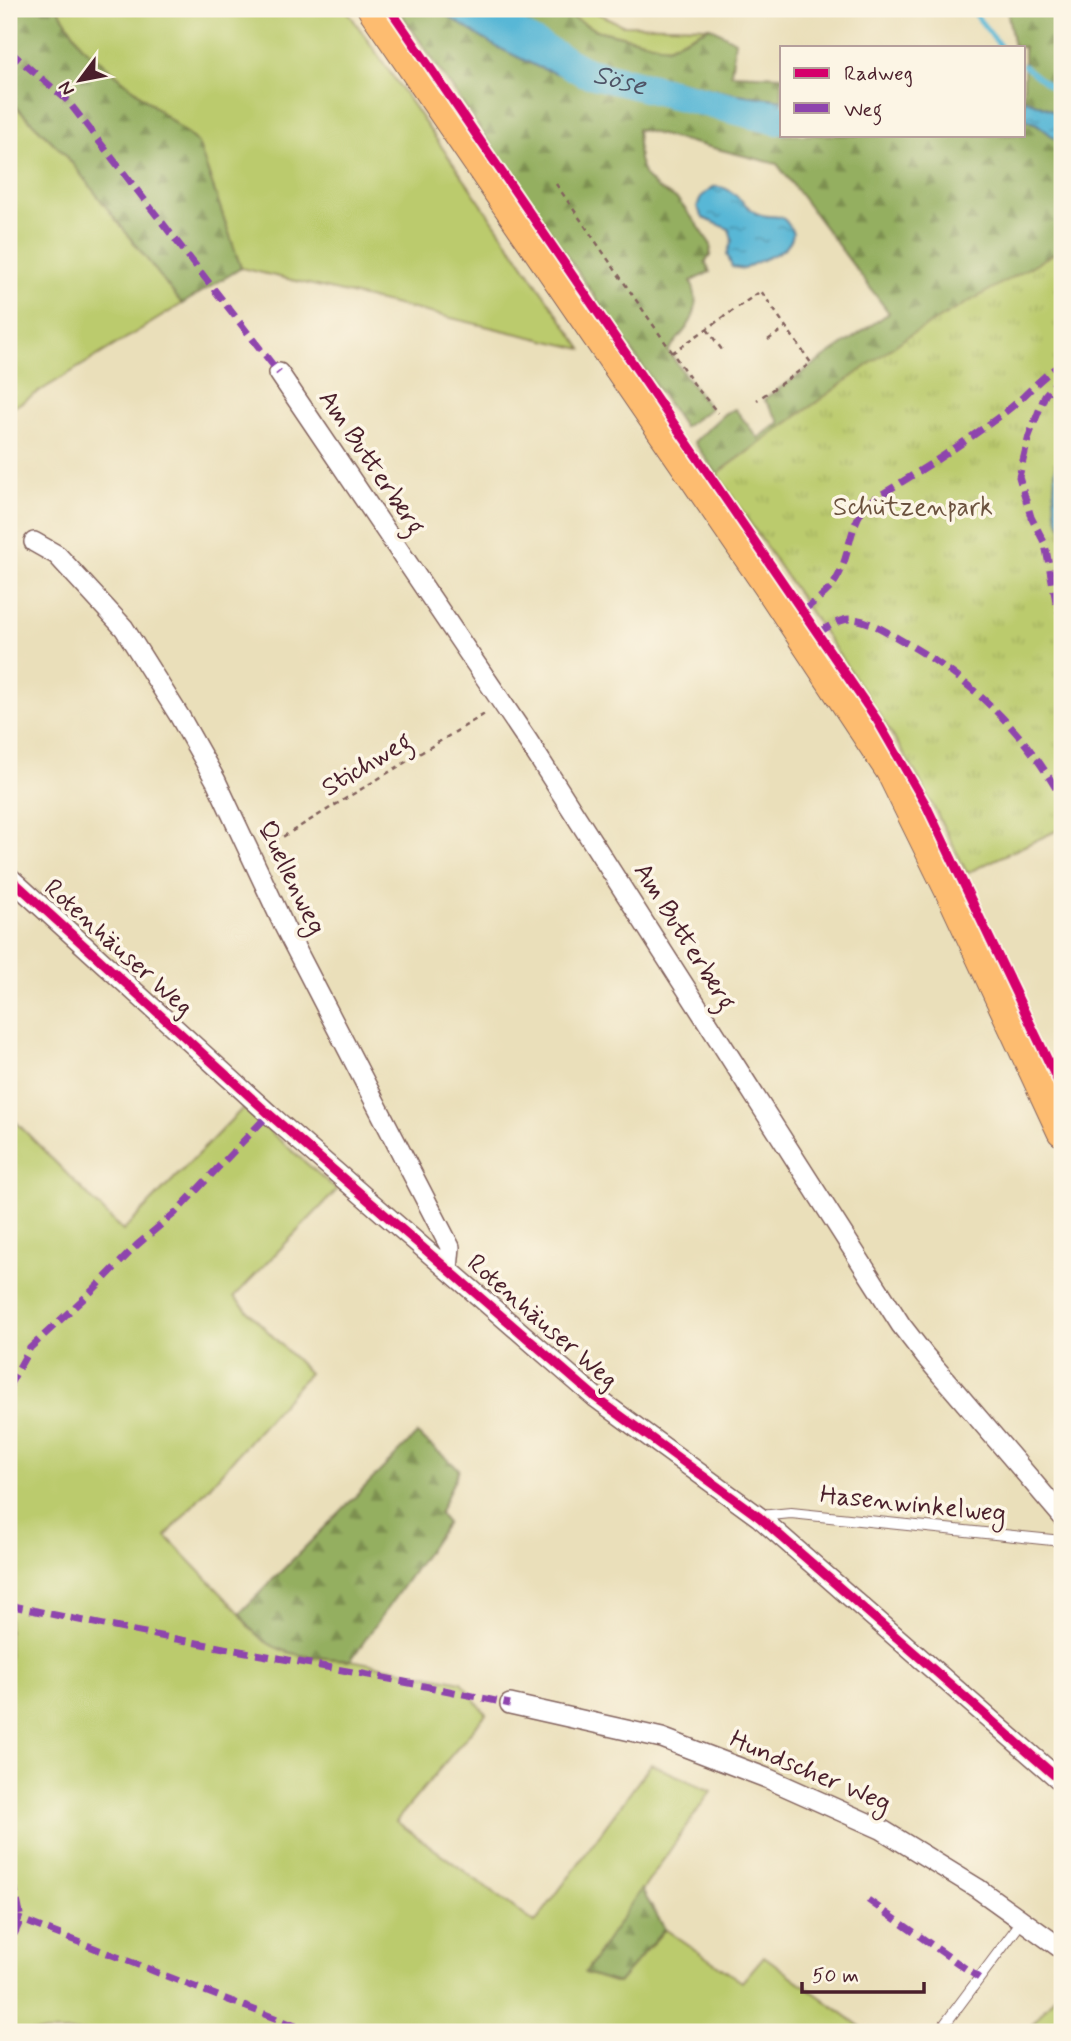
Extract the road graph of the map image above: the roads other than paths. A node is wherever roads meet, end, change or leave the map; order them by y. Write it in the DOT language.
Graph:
graph roads {
  1 [pos="373,9"];
  2 [pos="279,373"];
  3 [pos="34,542"];
  4 [pos="9,877"];
  5 [pos="1062,1131"];
  6 [pos="448,1269"];
  7 [pos="1062,1516"];
  8 [pos="759,1517"];
  9 [pos="1062,1541"];
  10 [pos="510,1704"];
  11 [pos="1062,1782"];
  12 [pos="1023,1921"];
  13 [pos="1062,1949"];
  14 [pos="939,2032"];
  1 -- 5 [label="main road"];
  2 -- 7 [label="street, Am Butterberg"];
  3 -- 6 [label="street, Quellenweg"];
  4 -- 6 [label="street, Rotenhäuser Weg"];
  6 -- 8 [label="street, Rotenhäuser Weg"];
  8 -- 9 [label="lane, Hasenwinkelweg"];
  8 -- 11 [label="street, Rotenhäuser Weg"];
  10 -- 12 [label="street, Hundscher Weg"];
  12 -- 13 [label="street, Hundscher Weg"];
  12 -- 14 [label="lane"];
}
